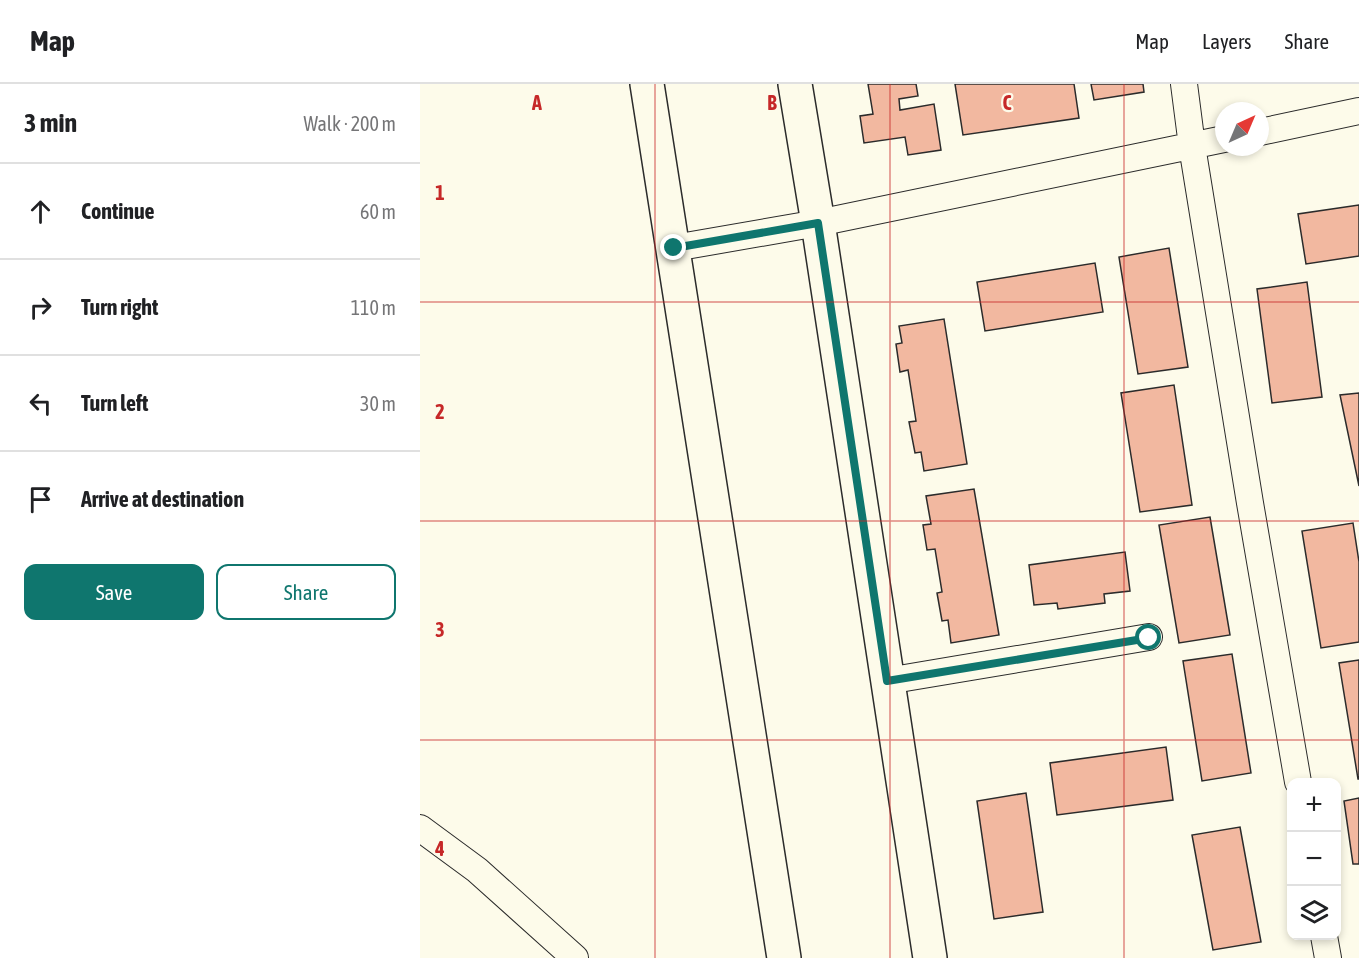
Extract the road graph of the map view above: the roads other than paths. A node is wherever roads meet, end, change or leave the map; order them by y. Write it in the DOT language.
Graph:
graph roads {
  1 [pos="647,84"];
  2 [pos="795,84"];
  3 [pos="1184,84"];
  4 [pos="1359,111"];
  5 [pos="1269,130"];
  6 [pos="1215,141"];
  7 [pos="1191,146"];
  8 [pos="818,223"];
  9 [pos="674,248"];
  10 [pos="1149,638"];
  11 [pos="887,681"];
  12 [pos="1297,778"];
  13 [pos="420,828"];
  14 [pos="1325,940"];
  15 [pos="575,958"];
  16 [pos="784,958"];
  17 [pos="930,958"];
  18 [pos="1328,958"];
  1 -- 9 [label="street"];
  2 -- 8 [label="street"];
  3 -- 7 [label="street"];
  4 -- 5 [label="street"];
  6 -- 7 [label="street"];
  7 -- 8 [label="street"];
  7 -- 12 [label="street"];
  8 -- 9 [label="street"];
  8 -- 11 [label="street"];
  9 -- 16 [label="street"];
  10 -- 11 [label="street"];
  11 -- 17 [label="street"];
  13 -- 15 [label="street"];
  14 -- 18 [label="street"];
}
